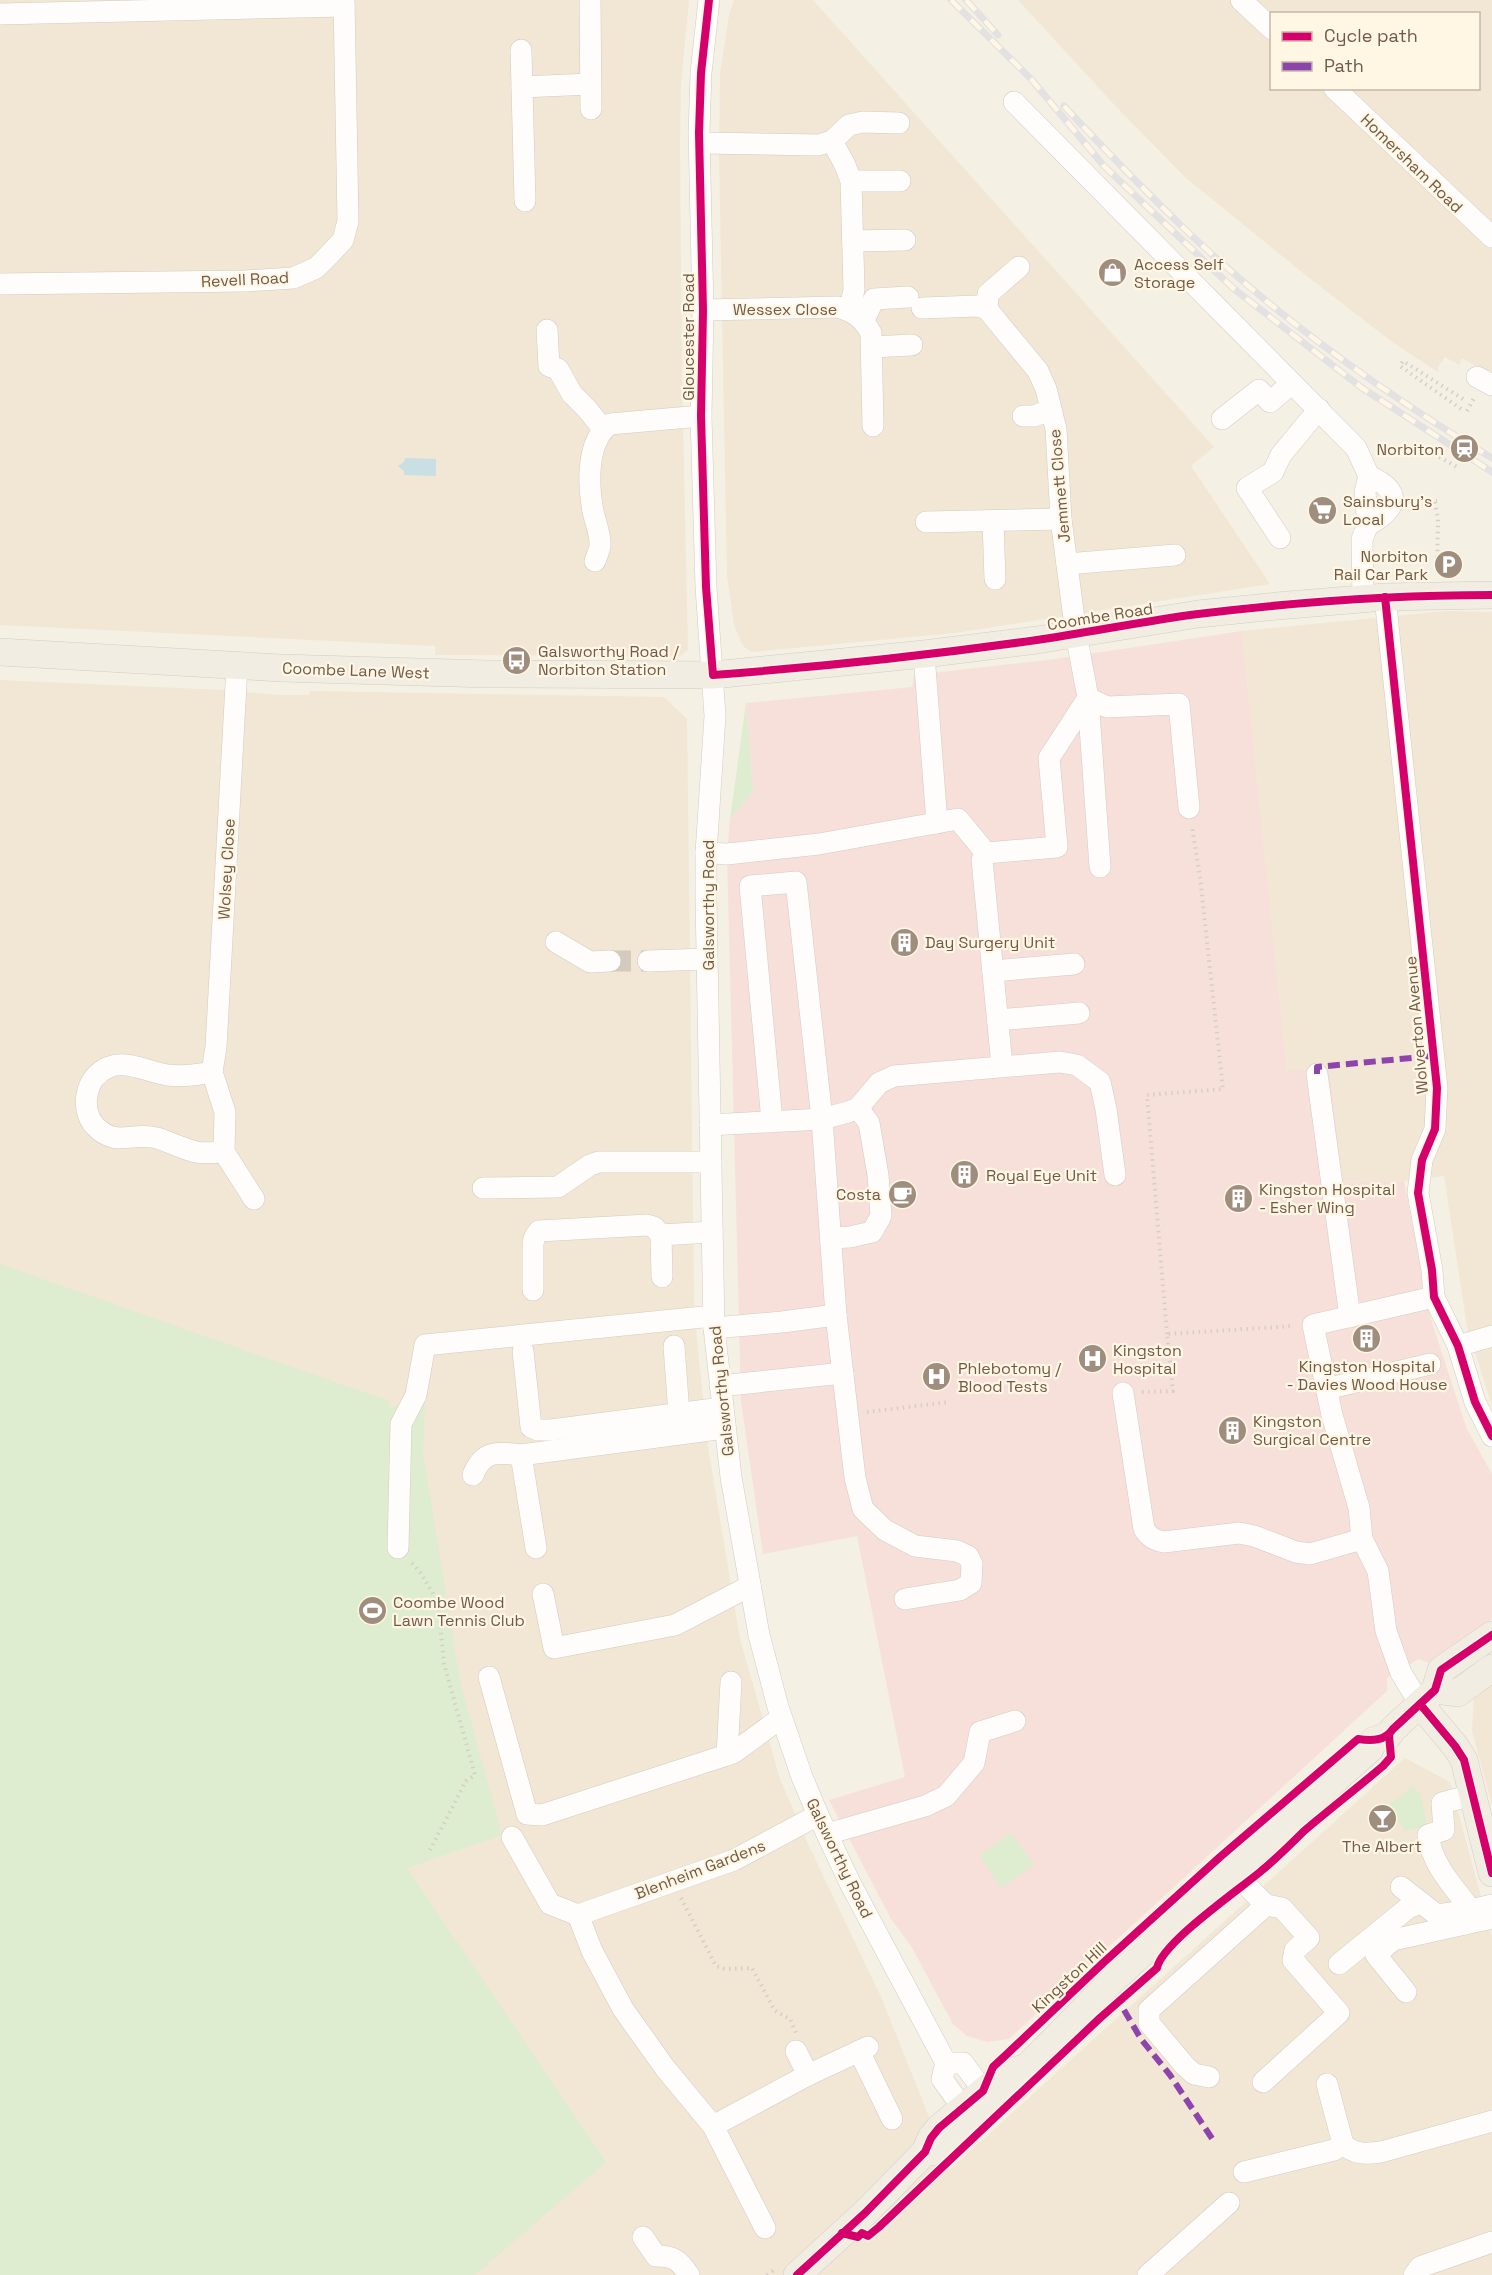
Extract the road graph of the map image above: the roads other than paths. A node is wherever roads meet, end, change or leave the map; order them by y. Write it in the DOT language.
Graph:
graph roads {
  1 [pos="590,0"];
  2 [pos="709,0"];
  3 [pos="1240,0"];
  4 [pos="344,3"];
  5 [pos="0,14"];
  6 [pos="1270,27"];
  7 [pos="521,50"];
  8 [pos="590,84"];
  9 [pos="522,87"];
  10 [pos="1336,90"];
  11 [pos="1014,102"];
  12 [pos="591,109"];
  13 [pos="899,123"];
  14 [pos="832,141"];
  15 [pos="700,143"];
  16 [pos="851,181"];
  17 [pos="900,181"];
  18 [pos="525,201"];
  19 [pos="1492,237"];
  20 [pos="905,240"];
  21 [pos="853,241"];
  22 [pos="1019,267"];
  23 [pos="0,284"];
  24 [pos="987,309"];
  25 [pos="703,310"];
  26 [pos="857,315"];
  27 [pos="547,330"];
  28 [pos="912,345"];
  29 [pos="872,347"];
  30 [pos="1298,388"];
  31 [pos="1051,410"];
  32 [pos="1319,410"];
  33 [pos="701,416"];
  34 [pos="1023,416"];
  35 [pos="1222,419"];
  36 [pos="873,426"];
  37 [pos="603,429"];
  38 [pos="1369,476"];
  39 [pos="1061,519"];
  40 [pos="993,521"];
  41 [pos="926,522"];
  42 [pos="1368,525"];
  43 [pos="1280,538"];
  44 [pos="1175,555"];
  45 [pos="595,561"];
  46 [pos="1067,564"];
  47 [pos="995,579"];
  48 [pos="1492,595"];
  49 [pos="1374,598"];
  50 [pos="1076,634"];
  51 [pos="0,652"];
  52 [pos="924,654"];
  53 [pos="237,666"];
  54 [pos="713,675"];
  55 [pos="1089,698"];
  56 [pos="1189,808"];
  57 [pos="937,823"];
  58 [pos="706,853"];
  59 [pos="986,853"];
  60 [pos="1101,867"];
  61 [pos="556,942"];
  62 [pos="707,959"];
  63 [pos="610,961"];
  64 [pos="648,961"];
  65 [pos="1074,964"];
  66 [pos="993,971"];
  67 [pos="1079,1013"];
  68 [pos="998,1020"];
  69 [pos="1002,1066"];
  70 [pos="212,1072"];
  71 [pos="1317,1074"];
  72 [pos="858,1108"];
  73 [pos="822,1119"];
  74 [pos="772,1121"];
  75 [pos="710,1125"];
  76 [pos="224,1152"];
  77 [pos="711,1162"];
  78 [pos="1115,1175"];
  79 [pos="483,1188"];
  80 [pos="254,1199"];
  81 [pos="712,1232"];
  82 [pos="661,1235"];
  83 [pos="831,1238"];
  84 [pos="662,1277"];
  85 [pos="533,1290"];
  86 [pos="1434,1297"];
  87 [pos="836,1315"];
  88 [pos="1350,1317"];
  89 [pos="714,1322"];
  90 [pos="1492,1336"];
  91 [pos="674,1346"];
  92 [pos="1458,1346"];
  93 [pos="523,1351"];
  94 [pos="1430,1364"];
  95 [pos="843,1372"];
  96 [pos="720,1386"];
  97 [pos="1326,1389"];
  98 [pos="1123,1393"];
  99 [pos="679,1414"];
  100 [pos="723,1418"];
  101 [pos="1492,1436"];
  102 [pos="520,1455"];
  103 [pos="472,1474"];
  104 [pos="1362,1539"];
  105 [pos="399,1548"];
  106 [pos="536,1548"];
  107 [pos="750,1586"];
  108 [pos="543,1594"];
  109 [pos="905,1599"];
  110 [pos="1492,1635"];
  111 [pos="1492,1668"];
  112 [pos="489,1677"];
  113 [pos="731,1682"];
  114 [pos="1428,1697"];
  115 [pos="782,1718"];
  116 [pos="1015,1721"];
  117 [pos="727,1755"];
  118 [pos="1472,1795"];
  119 [pos="823,1825"];
  120 [pos="512,1837"];
  121 [pos="1232,1870"];
  122 [pos="1492,1873"];
  123 [pos="1401,1887"];
  124 [pos="1421,1903"];
  125 [pos="1266,1905"];
  126 [pos="1482,1908"];
  127 [pos="579,1915"];
  128 [pos="1492,1918"];
  129 [pos="1339,1964"];
  130 [pos="1406,1992"];
  131 [pos="795,2051"];
  132 [pos="946,2063"];
  133 [pos="808,2075"];
  134 [pos="1209,2077"];
  135 [pos="1263,2082"];
  136 [pos="1327,2084"];
  137 [pos="989,2099"];
  138 [pos="968,2117"];
  139 [pos="892,2119"];
  140 [pos="1492,2121"];
  141 [pos="713,2126"];
  142 [pos="1343,2144"];
  143 [pos="1244,2172"];
  144 [pos="1229,2203"];
  145 [pos="765,2228"];
  146 [pos="643,2237"];
  147 [pos="1492,2242"];
  148 [pos="689,2275"];
  149 [pos="797,2275"];
  150 [pos="1148,2275"];
  151 [pos="1414,2275"];
  1 -- 8 [label="street"];
  2 -- 15 [label="street, Gloucester Road"];
  3 -- 6 [label="street"];
  4 -- 5 [label="street"];
  4 -- 23 [label="street, Revell Road"];
  7 -- 9 [label="street"];
  8 -- 9 [label="street"];
  8 -- 12 [label="street"];
  9 -- 18 [label="street"];
  10 -- 19 [label="street, Homersham Road"];
  11 -- 30 [label="street"];
  13 -- 14 [label="street"];
  14 -- 15 [label="street"];
  14 -- 16 [label="street"];
  15 -- 25 [label="street, Gloucester Road"];
  16 -- 17 [label="street"];
  16 -- 21 [label="street"];
  20 -- 21 [label="street"];
  21 -- 26 [label="street"];
  22 -- 24 [label="street"];
  24 -- 26 [label="street"];
  24 -- 31 [label="street, Jemmett Close"];
  25 -- 26 [label="street, Wessex Close"];
  25 -- 33 [label="street, Gloucester Road"];
  26 -- 29 [label="street"];
  27 -- 37 [label="street"];
  28 -- 29 [label="street"];
  29 -- 36 [label="street"];
  30 -- 32 [label="street"];
  30 -- 35 [label="street"];
  31 -- 34 [label="street"];
  31 -- 39 [label="street, Jemmett Close"];
  32 -- 38 [label="street"];
  32 -- 43 [label="street"];
  33 -- 37 [label="street"];
  33 -- 54 [label="street, Gloucester Road"];
  37 -- 45 [label="street"];
  38 -- 42 [label="street"];
  38 -- 42 [label="street"];
  39 -- 40 [label="street"];
  39 -- 46 [label="street, Jemmett Close"];
  40 -- 41 [label="street"];
  40 -- 47 [label="street"];
  42 -- 49 [label="street"];
  44 -- 46 [label="street"];
  46 -- 50 [label="street, Jemmett Close"];
  48 -- 49 [label="main road, Coombe Road"];
  49 -- 50 [label="main road, Coombe Road"];
  49 -- 86 [label="street, Wolverton Avenue"];
  50 -- 52 [label="main road, Coombe Road"];
  50 -- 55 [label="street, Jemmett Close"];
  51 -- 53 [label="main road, Coombe Lane West"];
  52 -- 54 [label="main road, Coombe Road"];
  52 -- 57 [label="street"];
  53 -- 54 [label="main road, Coombe Lane West"];
  53 -- 70 [label="street, Wolsey Close"];
  54 -- 58 [label="street, Galsworthy Road"];
  55 -- 56 [label="street"];
  55 -- 59 [label="street"];
  55 -- 60 [label="street, Jemmett Close"];
  57 -- 58 [label="street"];
  57 -- 59 [label="street"];
  58 -- 62 [label="street, Galsworthy Road"];
  59 -- 66 [label="street"];
  61 -- 63 [label="street"];
  62 -- 64 [label="street"];
  62 -- 75 [label="street, Galsworthy Road"];
  65 -- 66 [label="street"];
  66 -- 68 [label="street"];
  67 -- 68 [label="street"];
  68 -- 69 [label="street"];
  69 -- 72 [label="street"];
  69 -- 78 [label="street"];
  70 -- 76 [label="street, Wolsey Close"];
  70 -- 76 [label="street"];
  71 -- 88 [label="street"];
  72 -- 73 [label="street"];
  72 -- 83 [label="street"];
  73 -- 74 [label="street"];
  73 -- 74 [label="street"];
  73 -- 83 [label="street"];
  74 -- 75 [label="street"];
  75 -- 77 [label="street, Galsworthy Road"];
  76 -- 80 [label="street"];
  77 -- 79 [label="street"];
  77 -- 81 [label="street, Galsworthy Road"];
  81 -- 82 [label="street"];
  81 -- 89 [label="street, Galsworthy Road"];
  82 -- 84 [label="street"];
  82 -- 85 [label="street"];
  83 -- 87 [label="street"];
  86 -- 88 [label="street"];
  86 -- 92 [label="street, Wolverton Avenue"];
  87 -- 89 [label="street"];
  87 -- 95 [label="street"];
  88 -- 97 [label="street"];
  89 -- 96 [label="street, Galsworthy Road"];
  89 -- 105 [label="street"];
  90 -- 92 [label="street"];
  91 -- 99 [label="street"];
  92 -- 101 [label="street, Wolverton Avenue"];
  93 -- 99 [label="street"];
  94 -- 97 [label="street"];
  95 -- 96 [label="street"];
  95 -- 109 [label="street"];
  96 -- 100 [label="street, Galsworthy Road"];
  97 -- 104 [label="street"];
  98 -- 104 [label="street"];
  99 -- 100 [label="street"];
  100 -- 102 [label="street"];
  100 -- 107 [label="street, Galsworthy Road"];
  102 -- 103 [label="street"];
  102 -- 106 [label="street"];
  104 -- 114 [label="street"];
  107 -- 108 [label="street"];
  107 -- 115 [label="street, Galsworthy Road"];
  110 -- 114 [label="main road, Kingston Hill"];
  111 -- 114 [label="main road"];
  112 -- 117 [label="street"];
  113 -- 117 [label="street"];
  114 -- 118 [label="main road"];
  114 -- 121 [label="main road, Kingston Hill"];
  115 -- 117 [label="street"];
  115 -- 119 [label="street, Galsworthy Road"];
  116 -- 119 [label="street, Blenheim Gardens"];
  118 -- 122 [label="main road"];
  118 -- 126 [label="street"];
  119 -- 127 [label="street, Blenheim Gardens"];
  119 -- 132 [label="street, Galsworthy Road"];
  120 -- 127 [label="street"];
  121 -- 125 [label="street"];
  121 -- 137 [label="main road, Kingston Hill"];
  123 -- 124 [label="street"];
  124 -- 126 [label="street"];
  124 -- 129 [label="street"];
  125 -- 134 [label="street"];
  125 -- 135 [label="street"];
  127 -- 141 [label="street"];
  128 -- 130 [label="street"];
  131 -- 133 [label="street"];
  132 -- 137 [label="street"];
  132 -- 138 [label="street, Galsworthy Road"];
  133 -- 139 [label="street"];
  133 -- 141 [label="street"];
  136 -- 142 [label="street"];
  137 -- 138 [label="main road, Kingston Hill"];
  138 -- 149 [label="main road, Kingston Hill"];
  140 -- 142 [label="street"];
  141 -- 145 [label="street"];
  142 -- 143 [label="street"];
  144 -- 150 [label="street"];
  146 -- 148 [label="street"];
  147 -- 151 [label="street"];
}
